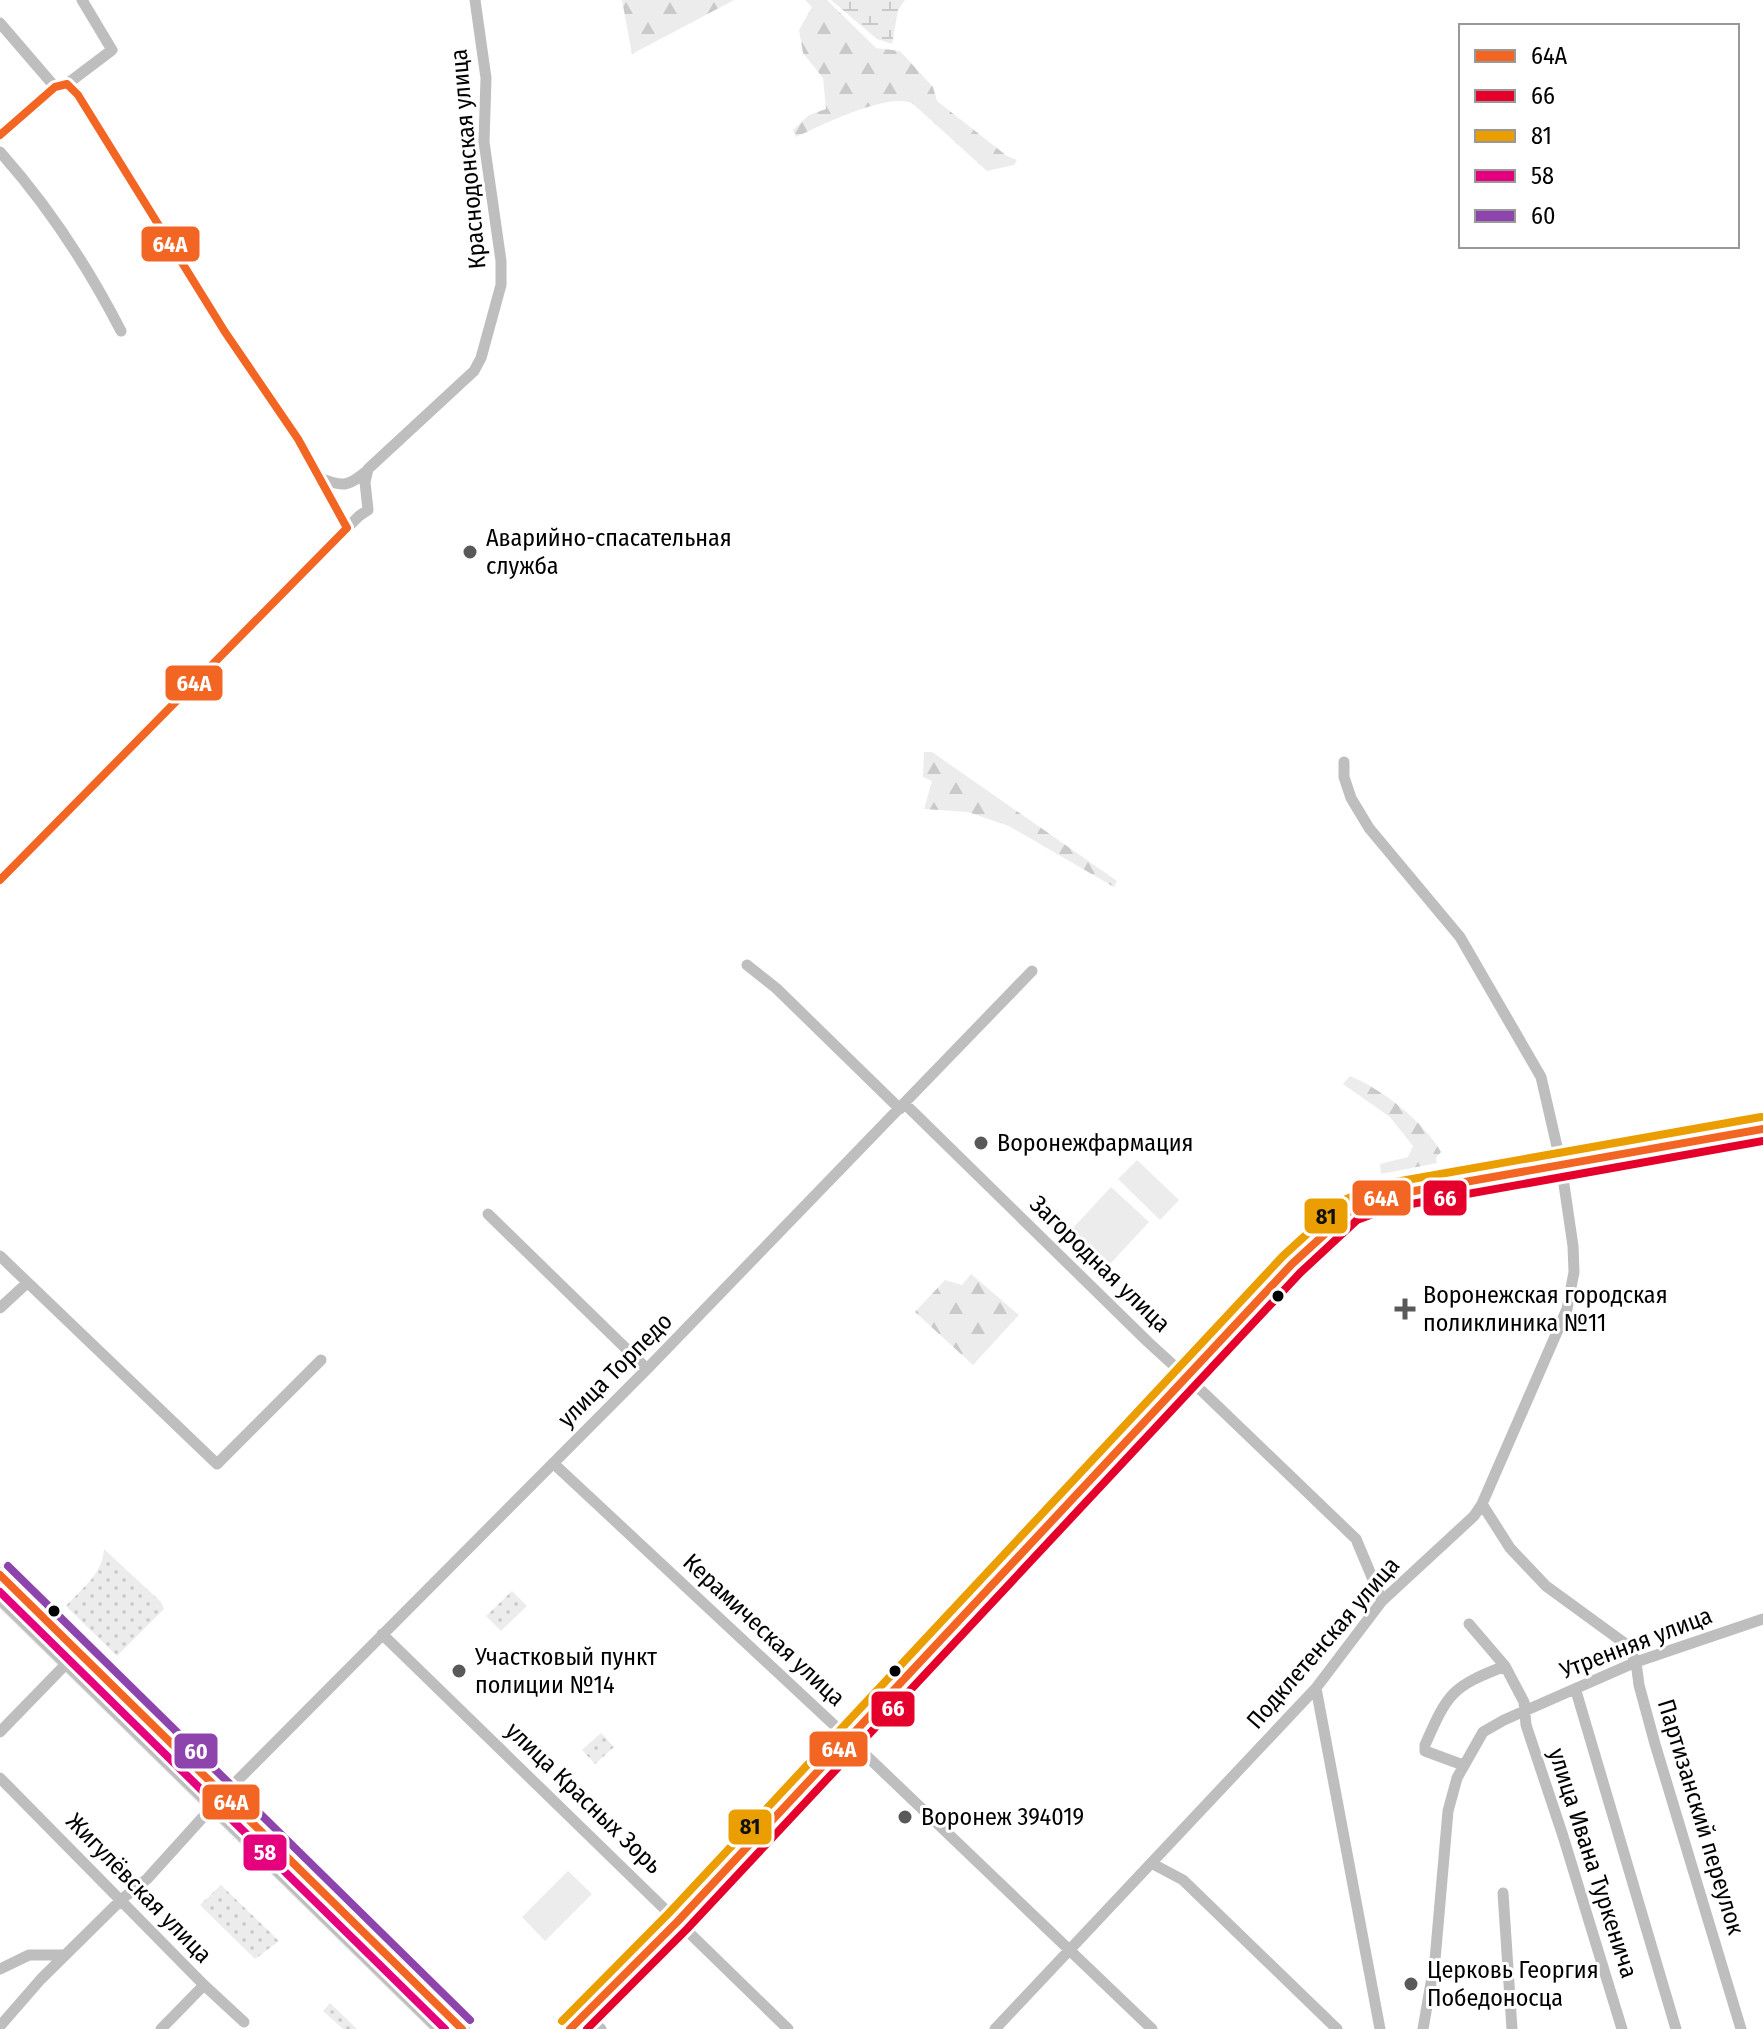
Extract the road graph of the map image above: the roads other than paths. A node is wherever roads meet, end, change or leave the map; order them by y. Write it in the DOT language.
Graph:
graph roads {
  1 [pos="82,0"];
  2 [pos="475,0"];
  3 [pos="0,23"];
  4 [pos="61,85"];
  5 [pos="0,135"];
  6 [pos="0,152"];
  7 [pos="121,331"];
  8 [pos="368,469"];
  9 [pos="319,478"];
  10 [pos="347,528"];
  11 [pos="1344,762"];
  12 [pos="0,880"];
  13 [pos="747,965"];
  14 [pos="1032,971"];
  15 [pos="902,1107"];
  16 [pos="1763,1129"];
  17 [pos="1561,1164"];
  18 [pos="488,1214"];
  19 [pos="0,1256"];
  20 [pos="27,1283"];
  21 [pos="0,1308"];
  22 [pos="321,1360"];
  23 [pos="647,1369"];
  24 [pos="1188,1378"];
  25 [pos="553,1463"];
  26 [pos="1482,1504"];
  27 [pos="0,1575"];
  28 [pos="0,1597"];
  29 [pos="1382,1601"];
  30 [pos="1763,1619"];
  31 [pos="1469,1624"];
  32 [pos="382,1634"];
  33 [pos="1636,1662"];
  34 [pos="67,1663"];
  35 [pos="1505,1666"];
  36 [pos="1316,1688"];
  37 [pos="1576,1691"];
  38 [pos="1526,1710"];
  39 [pos="0,1732"];
  40 [pos="848,1738"];
  41 [pos="1463,1765"];
  42 [pos="0,1778"];
  43 [pos="218,1800"];
  44 [pos="1153,1864"];
  45 [pos="1503,1893"];
  46 [pos="122,1899"];
  47 [pos="678,1921"];
  48 [pos="1070,1951"];
  49 [pos="65,1955"];
  50 [pos="0,1969"];
  51 [pos="204,1985"];
  52 [pos="585,2014"];
  53 [pos="244,2022"];
  54 [pos="0,2026"];
  55 [pos="164,2028"];
  56 [pos="441,2029"];
  57 [pos="462,2029"];
  58 [pos="570,2029"];
  59 [pos="601,2029"];
  60 [pos="788,2029"];
  61 [pos="995,2029"];
  62 [pos="1152,2029"];
  63 [pos="1337,2029"];
  64 [pos="1380,2029"];
  65 [pos="1423,2029"];
  66 [pos="1512,2029"];
  67 [pos="1622,2029"];
  68 [pos="1676,2029"];
  69 [pos="1741,2029"];
  1 -- 4 [label="street"];
  2 -- 8 [label="street, Краснодонская улица"];
  3 -- 4 [label="street"];
  4 -- 5 [label="street"];
  4 -- 9 [label="street"];
  6 -- 7 [label="street"];
  8 -- 9 [label="street"];
  8 -- 10 [label="street"];
  9 -- 10 [label="street"];
  10 -- 12 [label="street"];
  11 -- 17 [label="street, Подклетенская улица"];
  13 -- 15 [label="street, Загородная улица"];
  14 -- 15 [label="street, улица Торпедо"];
  15 -- 23 [label="street, улица Торпедо"];
  15 -- 24 [label="street, Загородная улица"];
  16 -- 17 [label="street"];
  17 -- 24 [label="street"];
  17 -- 26 [label="street, Подклетенская улица"];
  18 -- 23 [label="street"];
  19 -- 20 [label="street"];
  20 -- 21 [label="street"];
  20 -- 22 [label="street"];
  23 -- 25 [label="street, улица Торпедо"];
  24 -- 29 [label="street, Загородная улица"];
  24 -- 40 [label="street"];
  25 -- 32 [label="street, улица Торпедо"];
  25 -- 40 [label="street, Керамическая улица"];
  26 -- 29 [label="street, Подклетенская улица"];
  26 -- 33 [label="street"];
  27 -- 43 [label="main road"];
  28 -- 34 [label="main road"];
  29 -- 36 [label="street, Подклетенская улица"];
  30 -- 33 [label="street, Утренняя улица"];
  31 -- 35 [label="street"];
  32 -- 43 [label="street, улица Торпедо"];
  32 -- 47 [label="street, улица Красных Зорь"];
  33 -- 37 [label="street, Утренняя улица"];
  33 -- 69 [label="street, Партизанский переулок"];
  34 -- 39 [label="street"];
  34 -- 43 [label="main road"];
  35 -- 38 [label="street"];
  35 -- 41 [label="street"];
  36 -- 44 [label="street, Подклетенская улица"];
  36 -- 64 [label="street"];
  37 -- 38 [label="street, Утренняя улица"];
  37 -- 68 [label="street"];
  38 -- 41 [label="street, Утренняя улица"];
  38 -- 67 [label="street, улица Ивана Туркенича"];
  40 -- 47 [label="street"];
  40 -- 48 [label="street, Керамическая улица"];
  41 -- 65 [label="street, Утренняя улица"];
  42 -- 46 [label="street, Жигулёвская улица"];
  43 -- 46 [label="street, улица Торпедо"];
  43 -- 56 [label="main road"];
  43 -- 57 [label="main road"];
  44 -- 48 [label="street, Подклетенская улица"];
  44 -- 63 [label="street"];
  45 -- 66 [label="street"];
  46 -- 49 [label="street, улица Торпедо"];
  46 -- 51 [label="street, Жигулёвская улица"];
  47 -- 52 [label="street"];
  47 -- 60 [label="street, улица Красных Зорь"];
  48 -- 61 [label="street, Подклетенская улица"];
  48 -- 62 [label="street, Керамическая улица"];
  49 -- 50 [label="street"];
  49 -- 54 [label="street, улица Торпедо"];
  51 -- 53 [label="street"];
  51 -- 55 [label="street, Жигулёвская улица"];
  52 -- 58 [label="street"];
  52 -- 59 [label="street"];
}
